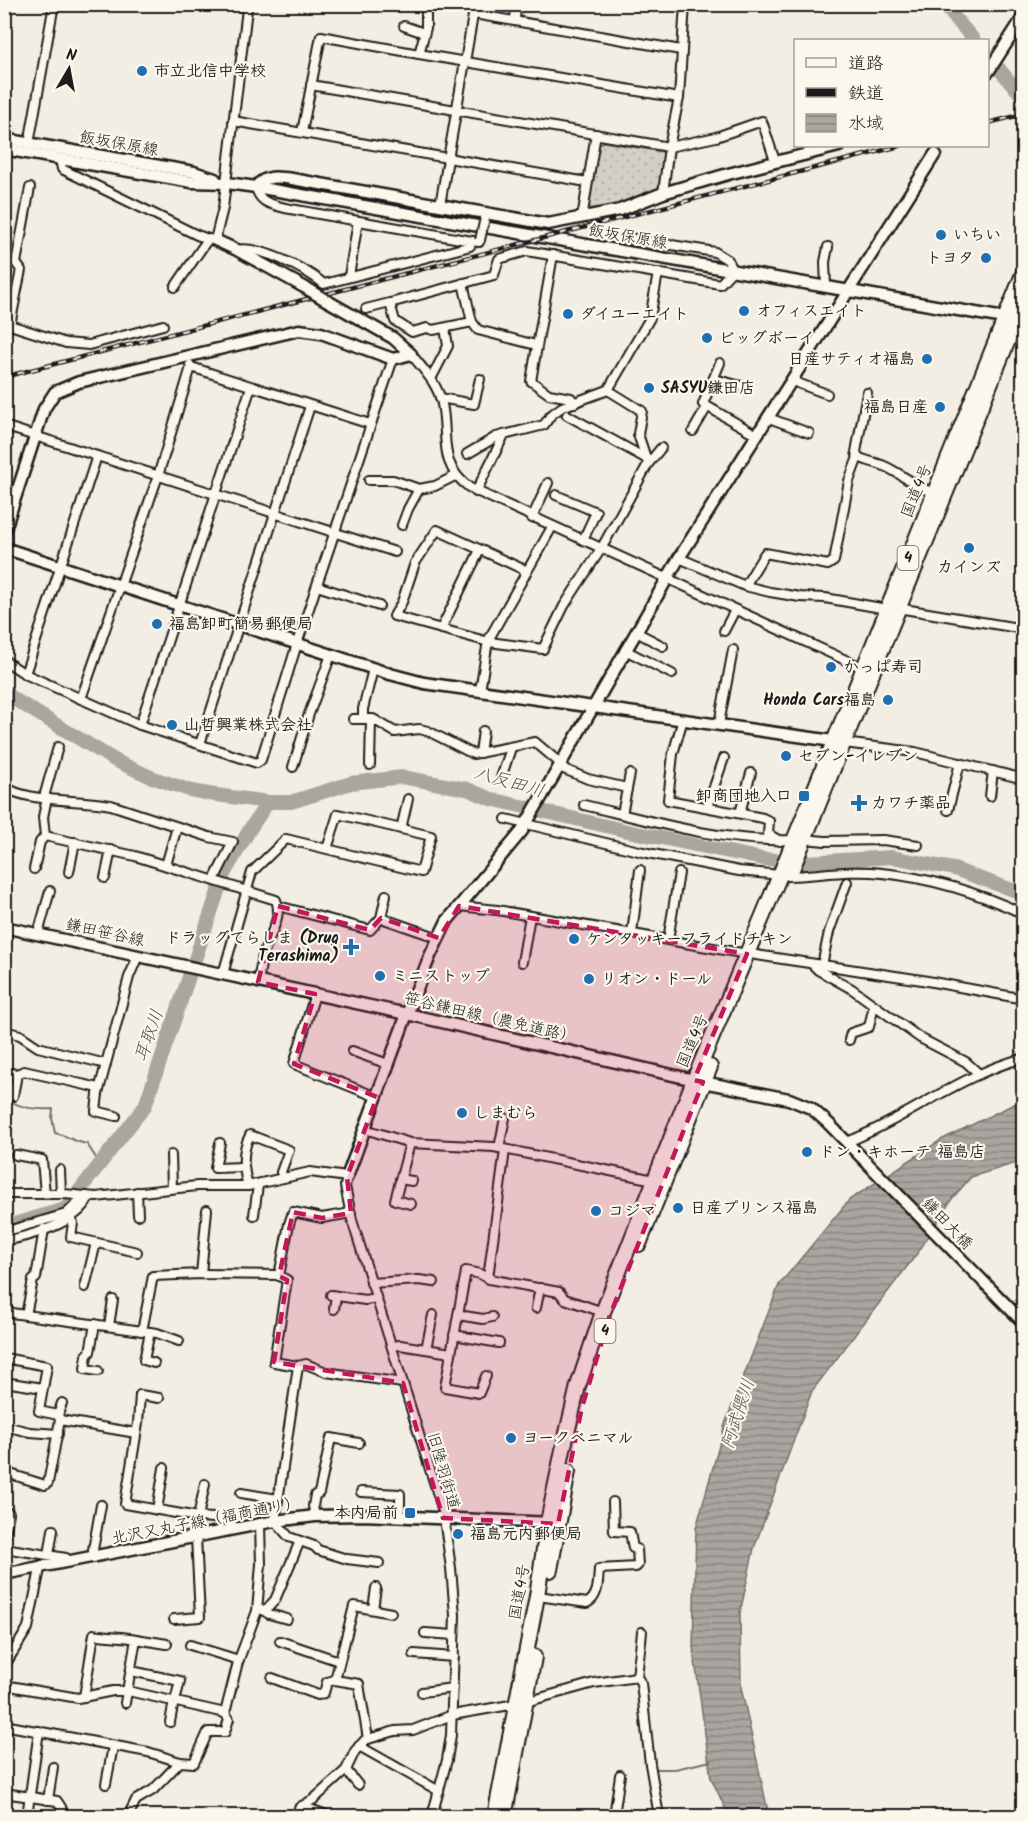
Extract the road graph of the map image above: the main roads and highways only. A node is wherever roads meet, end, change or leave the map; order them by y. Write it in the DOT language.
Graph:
graph roads {
  1 [pos="1023,272"];
  2 [pos="1023,301"];
  3 [pos="1014,322"];
  4 [pos="893,608"];
  5 [pos="838,742"];
  6 [pos="699,1081"];
  7 [pos="553,1523"];
  8 [pos="521,1703"];
  9 [pos="495,1816"];
  10 [pos="504,1816"];
  1 -- 3 [label="highway, 国道4号 / 4"];
  2 -- 3 [label="highway, 国道4号 / 4"];
  3 -- 4 [label="highway, 国道4号 / 4"];
  3 -- 4 [label="highway, 国道4号 / 4"];
  4 -- 5 [label="highway, 国道4号 / 4"];
  4 -- 5 [label="highway, 国道4号 / 4"];
  5 -- 6 [label="highway, 国道4号 / 4"];
  6 -- 7 [label="highway, 国道4号 / 4"];
  6 -- 7 [label="highway, 国道4号 / 4"];
  7 -- 8 [label="highway, 国道4号 / 4"];
  7 -- 8 [label="highway, 国道4号 / 4"];
  8 -- 9 [label="highway, 国道4号 / 4"];
  8 -- 10 [label="highway, 国道4号 / 4"];
}
